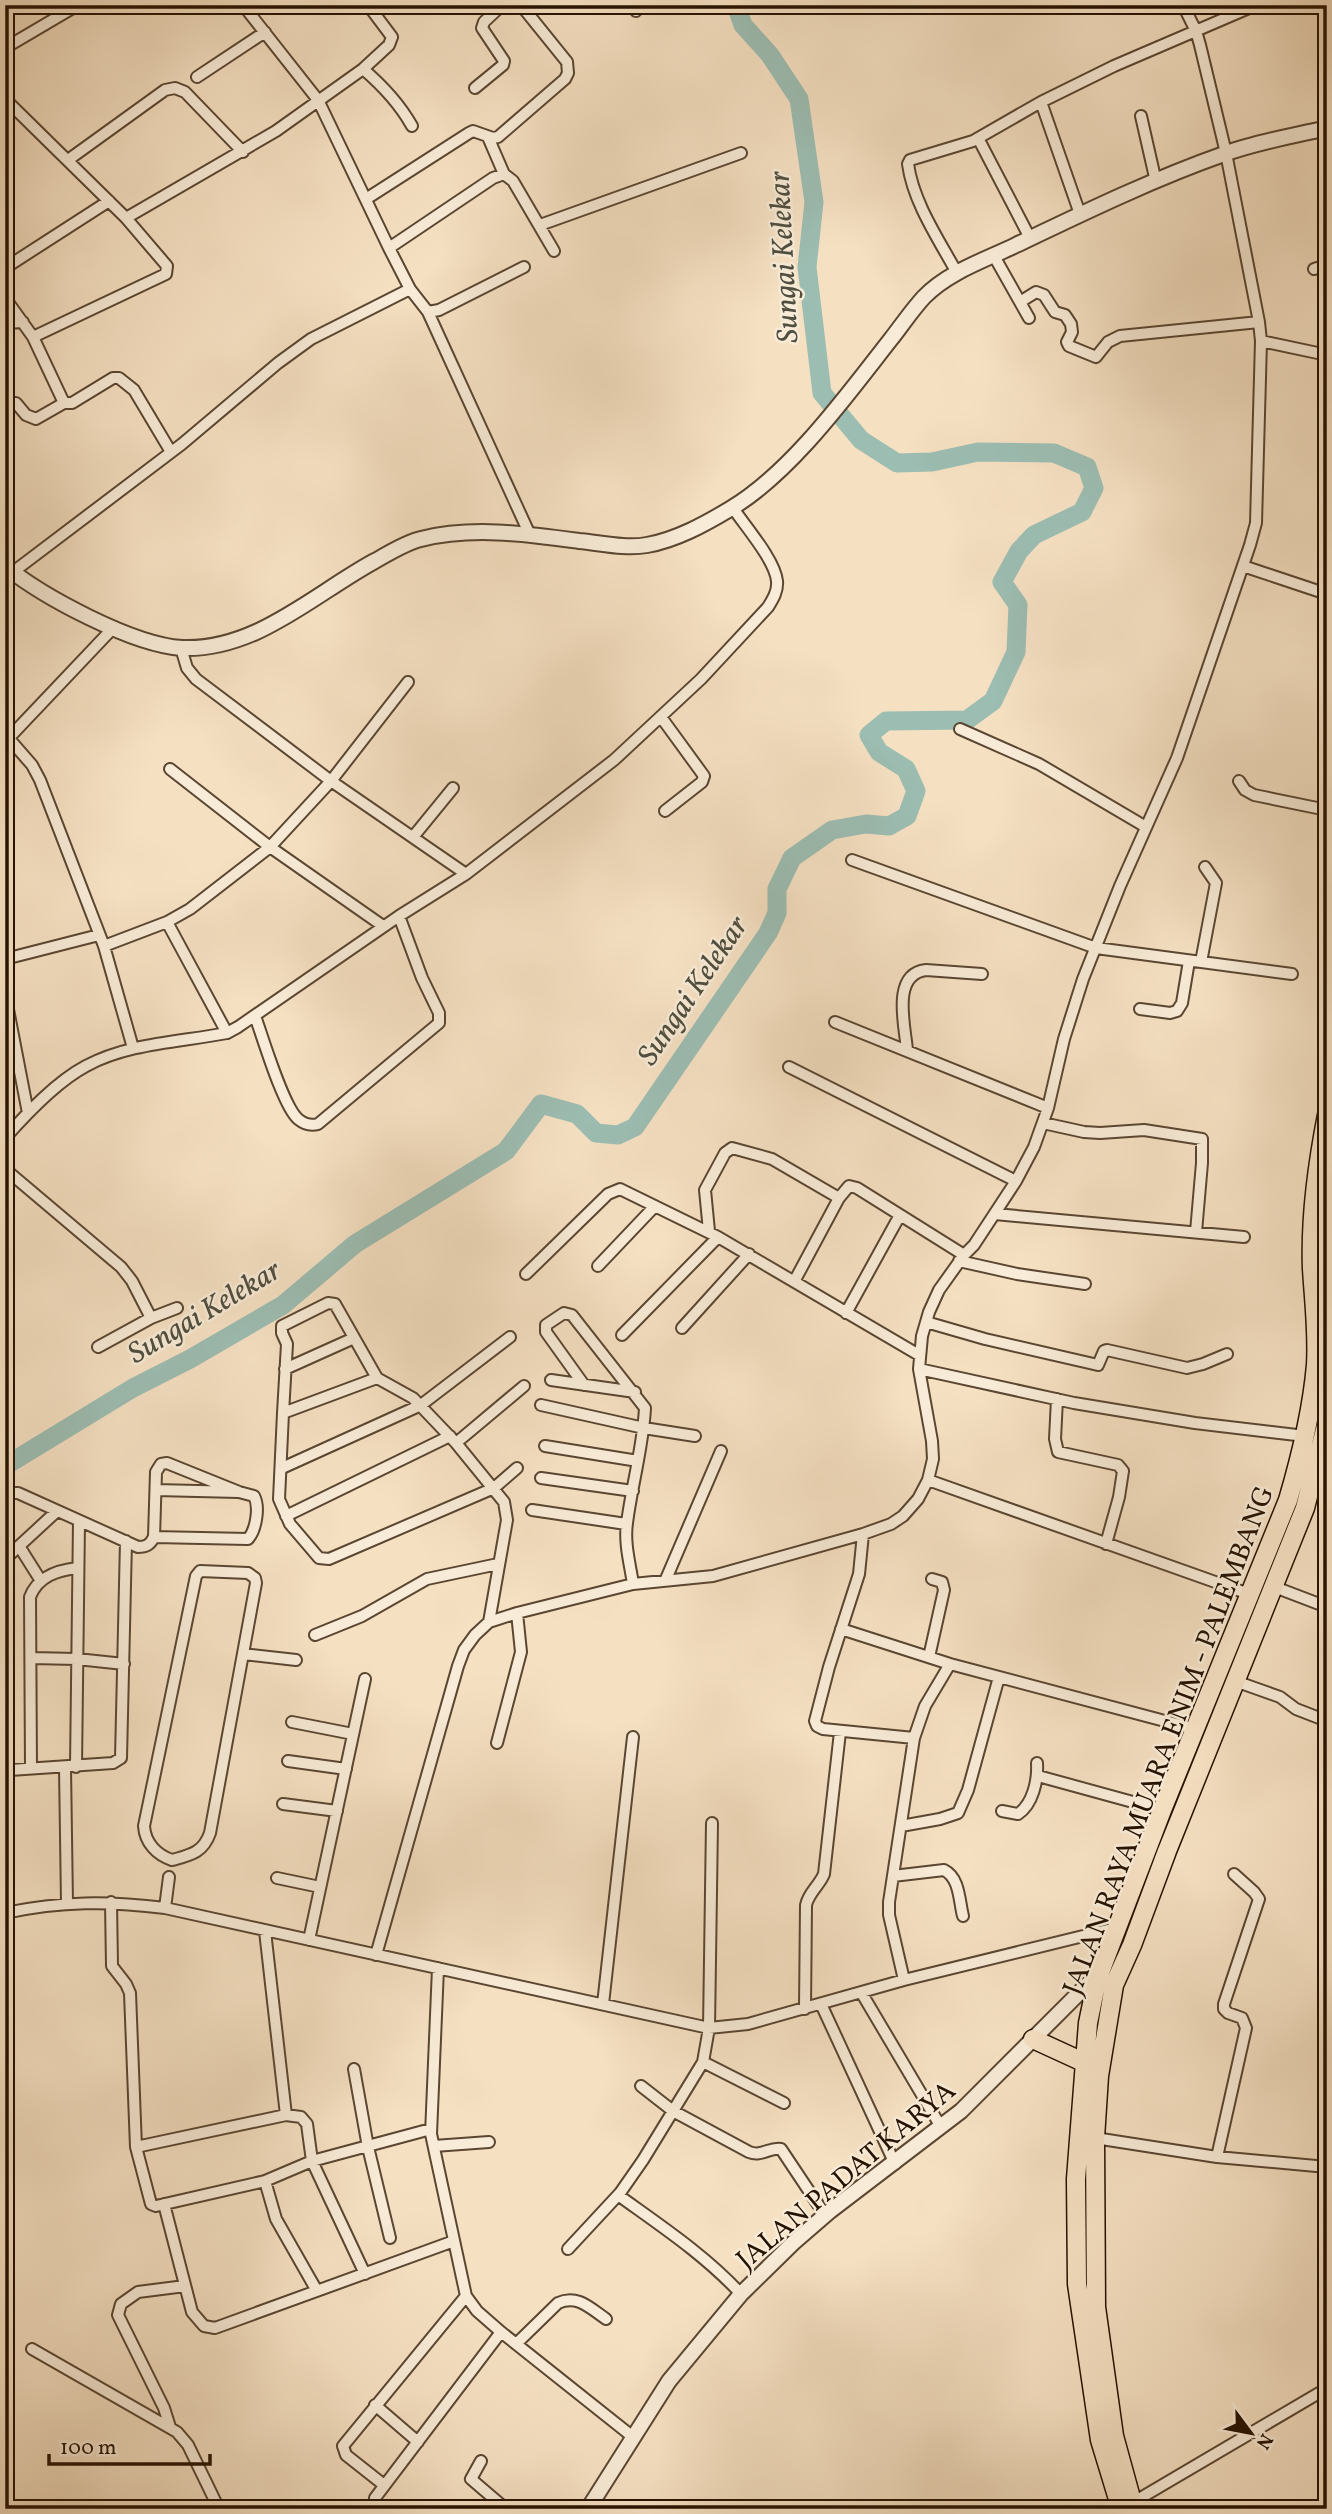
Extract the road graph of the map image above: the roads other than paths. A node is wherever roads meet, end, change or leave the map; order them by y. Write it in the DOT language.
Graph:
graph roads {
  1 [pos="78,5"];
  2 [pos="243,5"];
  3 [pos="369,5"];
  4 [pos="502,5"];
  5 [pos="521,5"];
  6 [pos="1183,5"];
  7 [pos="1256,5"];
  8 [pos="1196,31"];
  9 [pos="265,33"];
  10 [pos="5,48"];
  11 [pos="363,69"];
  12 [pos="197,76"];
  13 [pos="475,88"];
  14 [pos="5,99"];
  15 [pos="318,100"];
  16 [pos="1041,103"];
  17 [pos="1141,116"];
  18 [pos="412,126"];
  19 [pos="1327,128"];
  20 [pos="488,137"];
  21 [pos="978,138"];
  22 [pos="243,152"];
  23 [pos="741,153"];
  24 [pos="1226,153"];
  25 [pos="68,160"];
  26 [pos="504,174"];
  27 [pos="1156,182"];
  28 [pos="366,199"];
  29 [pos="109,201"];
  30 [pos="1080,214"];
  31 [pos="126,218"];
  32 [pos="540,225"];
  33 [pos="1030,238"];
  34 [pos="389,248"];
  35 [pos="554,251"];
  36 [pos="994,256"];
  37 [pos="1327,265"];
  38 [pos="524,267"];
  39 [pos="5,268"];
  40 [pos="1314,269"];
  41 [pos="957,273"];
  42 [pos="410,289"];
  43 [pos="5,298"];
  44 [pos="1020,302"];
  45 [pos="428,312"];
  46 [pos="1029,318"];
  47 [pos="23,322"];
  48 [pos="1259,322"];
  49 [pos="5,323"];
  50 [pos="33,337"];
  51 [pos="1261,341"];
  52 [pos="1327,355"];
  53 [pos="5,402"];
  54 [pos="64,403"];
  55 [pos="171,452"];
  56 [pos="733,508"];
  57 [pos="530,535"];
  58 [pos="1243,566"];
  59 [pos="9,569"];
  60 [pos="1327,594"];
  61 [pos="114,627"];
  62 [pos="181,648"];
  63 [pos="408,682"];
  64 [pos="661,717"];
  65 [pos="960,729"];
  66 [pos="7,738"];
  67 [pos="170,769"];
  68 [pos="331,781"];
  69 [pos="1239,781"];
  70 [pos="453,788"];
  71 [pos="1327,810"];
  72 [pos="665,811"];
  73 [pos="1146,827"];
  74 [pos="412,837"];
  75 [pos="270,847"];
  76 [pos="852,860"];
  77 [pos="1205,867"];
  78 [pos="466,874"];
  79 [pos="398,916"];
  80 [pos="167,922"];
  81 [pos="383,926"];
  82 [pos="99,935"];
  83 [pos="104,946"];
  84 [pos="1096,948"];
  85 [pos="5,958"];
  86 [pos="1195,961"];
  87 [pos="982,974"];
  88 [pos="1292,974"];
  89 [pos="6,999"];
  90 [pos="1140,1009"];
  91 [pos="255,1016"];
  92 [pos="835,1022"];
  93 [pos="228,1033"];
  94 [pos="133,1048"];
  95 [pos="907,1051"];
  96 [pos="789,1067"];
  97 [pos="1048,1108"];
  98 [pos="28,1113"];
  99 [pos="1327,1115"];
  100 [pos="1042,1123"];
  101 [pos="5,1138"];
  102 [pos="5,1169"];
  103 [pos="1016,1181"];
  104 [pos="839,1198"];
  105 [pos="655,1206"];
  106 [pos="900,1214"];
  107 [pos="995,1214"];
  108 [pos="1196,1232"];
  109 [pos="714,1234"];
  110 [pos="1244,1237"];
  111 [pos="749,1254"];
  112 [pos="961,1258"];
  113 [pos="598,1266"];
  114 [pos="526,1275"];
  115 [pos="795,1280"];
  116 [pos="1085,1284"];
  117 [pos="177,1308"];
  118 [pos="846,1312"];
  119 [pos="151,1318"];
  120 [pos="926,1322"];
  121 [pos="682,1328"];
  122 [pos="622,1335"];
  123 [pos="510,1337"];
  124 [pos="354,1338"];
  125 [pos="97,1347"];
  126 [pos="1227,1354"];
  127 [pos="919,1355"];
  128 [pos="285,1369"];
  129 [pos="919,1369"];
  130 [pos="377,1378"];
  131 [pos="551,1380"];
  132 [pos="584,1385"];
  133 [pos="524,1386"];
  134 [pos="635,1392"];
  135 [pos="1057,1399"];
  136 [pos="421,1405"];
  137 [pos="541,1405"];
  138 [pos="283,1413"];
  139 [pos="1327,1422"];
  140 [pos="644,1428"];
  141 [pos="695,1436"];
  142 [pos="1305,1436"];
  143 [pos="453,1440"];
  144 [pos="545,1446"];
  145 [pos="721,1451"];
  146 [pos="638,1461"];
  147 [pos="282,1468"];
  148 [pos="517,1468"];
  149 [pos="541,1478"];
  150 [pos="928,1480"];
  151 [pos="494,1489"];
  152 [pos="156,1490"];
  153 [pos="239,1492"];
  154 [pos="633,1492"];
  155 [pos="5,1493"];
  156 [pos="532,1510"];
  157 [pos="57,1511"];
  158 [pos="286,1516"];
  159 [pos="79,1521"];
  160 [pos="626,1524"];
  161 [pos="863,1534"];
  162 [pos="154,1537"];
  163 [pos="126,1541"];
  164 [pos="1107,1544"];
  165 [pos="19,1546"];
  166 [pos="5,1559"];
  167 [pos="498,1564"];
  168 [pos="78,1568"];
  169 [pos="666,1579"];
  170 [pos="932,1579"];
  171 [pos="41,1581"];
  172 [pos="634,1584"];
  173 [pos="1272,1586"];
  174 [pos="1249,1594"];
  175 [pos="1327,1607"];
  176 [pos="517,1613"];
  177 [pos="489,1622"];
  178 [pos="841,1629"];
  179 [pos="315,1635"];
  180 [pos="243,1654"];
  181 [pos="929,1657"];
  182 [pos="31,1658"];
  183 [pos="77,1659"];
  184 [pos="296,1660"];
  185 [pos="124,1664"];
  186 [pos="950,1664"];
  187 [pos="999,1677"];
  188 [pos="365,1679"];
  189 [pos="1235,1681"];
  190 [pos="1327,1721"];
  191 [pos="292,1722"];
  192 [pos="1195,1729"];
  193 [pos="840,1732"];
  194 [pos="353,1734"];
  195 [pos="633,1737"];
  196 [pos="915,1738"];
  197 [pos="497,1743"];
  198 [pos="288,1761"];
  199 [pos="1037,1763"];
  200 [pos="71,1767"];
  201 [pos="31,1768"];
  202 [pos="346,1769"];
  203 [pos="9,1770"];
  204 [pos="1038,1776"];
  205 [pos="283,1804"];
  206 [pos="337,1811"];
  207 [pos="1002,1811"];
  208 [pos="1160,1816"];
  209 [pos="712,1823"];
  210 [pos="901,1826"];
  211 [pos="1175,1830"];
  212 [pos="170,1868"];
  213 [pos="1234,1874"];
  214 [pos="893,1876"];
  215 [pos="277,1878"];
  216 [pos="320,1887"];
  217 [pos="111,1902"];
  218 [pos="67,1903"];
  219 [pos="165,1908"];
  220 [pos="5,1913"];
  221 [pos="963,1916"];
  222 [pos="1118,1927"];
  223 [pos="1139,1927"];
  224 [pos="265,1931"];
  225 [pos="309,1940"];
  226 [pos="376,1955"];
  227 [pos="438,1969"];
  228 [pos="904,1980"];
  229 [pos="1105,1982"];
  230 [pos="861,1992"];
  231 [pos="603,2004"];
  232 [pos="821,2004"];
  233 [pos="805,2009"];
  234 [pos="709,2028"];
  235 [pos="1033,2039"];
  236 [pos="703,2062"];
  237 [pos="1093,2066"];
  238 [pos="354,2069"];
  239 [pos="641,2086"];
  240 [pos="784,2103"];
  241 [pos="673,2111"];
  242 [pos="286,2115"];
  243 [pos="941,2127"];
  244 [pos="431,2129"];
  245 [pos="1095,2138"];
  246 [pos="489,2142"];
  247 [pos="434,2146"];
  248 [pos="136,2147"];
  249 [pos="368,2147"];
  250 [pos="1217,2157"];
  251 [pos="312,2161"];
  252 [pos="895,2164"];
  253 [pos="1327,2167"];
  254 [pos="265,2181"];
  255 [pos="618,2195"];
  256 [pos="164,2204"];
  257 [pos="825,2216"];
  258 [pos="390,2238"];
  259 [pos="454,2241"];
  260 [pos="568,2249"];
  261 [pos="365,2274"];
  262 [pos="186,2286"];
  263 [pos="317,2291"];
  264 [pos="741,2294"];
  265 [pos="466,2296"];
  266 [pos="606,2319"];
  267 [pos="501,2332"];
  268 [pos="516,2343"];
  269 [pos="32,2349"];
  270 [pos="1319,2393"];
  271 [pos="375,2405"];
  272 [pos="170,2427"];
  273 [pos="633,2437"];
  274 [pos="418,2442"];
  275 [pos="481,2461"];
  276 [pos="384,2485"];
  277 [pos="375,2498"];
  278 [pos="1129,2507"];
  279 [pos="219,2509"];
  280 [pos="506,2509"];
  281 [pos="588,2509"];
  1 -- 10 [label="street"];
  2 -- 9 [label="street"];
  3 -- 11 [label="street"];
  4 -- 13 [label="street"];
  5 -- 20 [label="street"];
  6 -- 8 [label="street"];
  7 -- 8 [label="street"];
  8 -- 16 [label="street"];
  8 -- 24 [label="street"];
  9 -- 12 [label="street"];
  9 -- 15 [label="street"];
  11 -- 15 [label="street"];
  11 -- 18 [label="street"];
  14 -- 25 [label="street"];
  15 -- 22 [label="street"];
  15 -- 28 [label="street"];
  16 -- 21 [label="street"];
  16 -- 30 [label="street"];
  17 -- 27 [label="street"];
  19 -- 24 [label="street"];
  20 -- 26 [label="street"];
  20 -- 28 [label="street"];
  21 -- 33 [label="street"];
  21 -- 41 [label="street"];
  22 -- 25 [label="street"];
  22 -- 31 [label="street"];
  23 -- 32 [label="street"];
  24 -- 27 [label="street"];
  24 -- 48 [label="street"];
  25 -- 29 [label="street"];
  26 -- 32 [label="street"];
  26 -- 34 [label="street"];
  27 -- 30 [label="street"];
  28 -- 34 [label="street"];
  29 -- 31 [label="street"];
  29 -- 39 [label="street"];
  30 -- 33 [label="street"];
  31 -- 50 [label="street"];
  32 -- 35 [label="street"];
  33 -- 36 [label="street"];
  34 -- 42 [label="street"];
  36 -- 41 [label="street"];
  36 -- 44 [label="street"];
  37 -- 40 [label="street"];
  38 -- 45 [label="street"];
  41 -- 56 [label="street"];
  42 -- 45 [label="street"];
  42 -- 55 [label="street"];
  43 -- 47 [label="street"];
  44 -- 46 [label="street"];
  44 -- 48 [label="street"];
  45 -- 57 [label="street"];
  47 -- 49 [label="street"];
  47 -- 50 [label="street"];
  48 -- 51 [label="street"];
  50 -- 54 [label="street"];
  51 -- 52 [label="street"];
  51 -- 58 [label="street"];
  53 -- 54 [label="street"];
  54 -- 55 [label="street"];
  55 -- 59 [label="street"];
  56 -- 57 [label="street"];
  56 -- 64 [label="street"];
  57 -- 62 [label="street"];
  58 -- 60 [label="street"];
  58 -- 73 [label="street"];
  59 -- 61 [label="street"];
  61 -- 62 [label="street"];
  61 -- 66 [label="street"];
  62 -- 68 [label="street"];
  63 -- 68 [label="street"];
  64 -- 72 [label="street"];
  64 -- 78 [label="street"];
  65 -- 73 [label="street"];
  66 -- 82 [label="street"];
  67 -- 75 [label="street"];
  68 -- 74 [label="street"];
  68 -- 75 [label="street"];
  69 -- 71 [label="street"];
  70 -- 74 [label="street"];
  73 -- 84 [label="street"];
  74 -- 78 [label="street"];
  75 -- 80 [label="street"];
  75 -- 81 [label="street"];
  76 -- 84 [label="street"];
  77 -- 86 [label="street"];
  78 -- 79 [label="street"];
  79 -- 81 [label="street"];
  79 -- 91 [label="street"];
  80 -- 83 [label="street"];
  80 -- 93 [label="street"];
  81 -- 91 [label="street"];
  82 -- 83 [label="street"];
  82 -- 85 [label="street"];
  83 -- 94 [label="street"];
  84 -- 86 [label="street"];
  84 -- 97 [label="street"];
  86 -- 88 [label="street"];
  86 -- 90 [label="street"];
  87 -- 95 [label="street"];
  89 -- 98 [label="street"];
  91 -- 93 [label="street"];
  92 -- 95 [label="street"];
  93 -- 94 [label="street"];
  94 -- 98 [label="street"];
  95 -- 97 [label="street"];
  96 -- 103 [label="street"];
  97 -- 100 [label="street"];
  98 -- 101 [label="street"];
  99 -- 142 [label="main road, JALAN RAYA MUARA ENIM - PALEMBANG"];
  100 -- 103 [label="street"];
  100 -- 108 [label="street"];
  102 -- 119 [label="street"];
  103 -- 107 [label="street"];
  104 -- 106 [label="street"];
  104 -- 109 [label="street"];
  104 -- 115 [label="street"];
  105 -- 109 [label="street"];
  105 -- 113 [label="street"];
  105 -- 114 [label="street"];
  106 -- 112 [label="street"];
  106 -- 118 [label="street"];
  107 -- 108 [label="street"];
  107 -- 112 [label="street"];
  108 -- 110 [label="street"];
  109 -- 111 [label="street"];
  109 -- 122 [label="street"];
  111 -- 115 [label="street"];
  111 -- 121 [label="street"];
  112 -- 116 [label="street"];
  112 -- 120 [label="street"];
  115 -- 118 [label="street"];
  117 -- 119 [label="street"];
  118 -- 127 [label="street"];
  119 -- 125 [label="street"];
  120 -- 126 [label="street"];
  120 -- 127 [label="street"];
  123 -- 136 [label="street"];
  124 -- 128 [label="street"];
  124 -- 128 [label="street"];
  124 -- 130 [label="street"];
  127 -- 129 [label="street"];
  128 -- 138 [label="street"];
  129 -- 135 [label="street"];
  129 -- 150 [label="street"];
  130 -- 136 [label="street"];
  130 -- 138 [label="street"];
  131 -- 132 [label="street"];
  132 -- 134 [label="street"];
  132 -- 134 [label="street"];
  133 -- 143 [label="street"];
  134 -- 140 [label="street"];
  135 -- 142 [label="street"];
  135 -- 164 [label="street"];
  136 -- 143 [label="street"];
  136 -- 147 [label="street"];
  137 -- 140 [label="street"];
  138 -- 147 [label="street"];
  139 -- 173 [label="main road, JALAN RAYA MUARA ENIM - PALEMBANG"];
  140 -- 141 [label="street"];
  140 -- 146 [label="street"];
  142 -- 174 [label="main road, JALAN RAYA MUARA ENIM - PALEMBANG"];
  143 -- 151 [label="street"];
  143 -- 158 [label="street"];
  144 -- 146 [label="street"];
  145 -- 169 [label="street"];
  146 -- 154 [label="street"];
  147 -- 158 [label="street"];
  148 -- 151 [label="street"];
  149 -- 154 [label="street"];
  150 -- 161 [label="street"];
  150 -- 164 [label="street"];
  151 -- 158 [label="street"];
  151 -- 167 [label="street"];
  152 -- 153 [label="street"];
  152 -- 153 [label="street"];
  152 -- 162 [label="street"];
  153 -- 162 [label="street"];
  154 -- 160 [label="street"];
  155 -- 157 [label="street"];
  156 -- 160 [label="street"];
  157 -- 159 [label="street"];
  157 -- 165 [label="street"];
  159 -- 163 [label="street"];
  159 -- 168 [label="street"];
  160 -- 172 [label="street"];
  161 -- 169 [label="street"];
  161 -- 178 [label="street"];
  162 -- 163 [label="street"];
  163 -- 185 [label="street"];
  164 -- 174 [label="street"];
  165 -- 166 [label="street"];
  165 -- 171 [label="street"];
  167 -- 177 [label="street"];
  167 -- 179 [label="street"];
  168 -- 171 [label="street"];
  168 -- 183 [label="street"];
  169 -- 172 [label="street"];
  170 -- 181 [label="street"];
  171 -- 182 [label="street"];
  172 -- 176 [label="street"];
  173 -- 175 [label="street"];
  173 -- 189 [label="main road, JALAN RAYA MUARA ENIM - PALEMBANG"];
  174 -- 192 [label="main road, JALAN RAYA MUARA ENIM - PALEMBANG"];
  176 -- 177 [label="street"];
  176 -- 197 [label="street"];
  177 -- 226 [label="street"];
  178 -- 181 [label="street"];
  178 -- 193 [label="street"];
  180 -- 184 [label="street"];
  180 -- 212 [label="street"];
  180 -- 212 [label="street"];
  181 -- 186 [label="street"];
  182 -- 183 [label="street"];
  182 -- 201 [label="street"];
  183 -- 185 [label="street"];
  183 -- 200 [label="street"];
  185 -- 200 [label="street"];
  186 -- 187 [label="street"];
  186 -- 196 [label="street"];
  187 -- 192 [label="street"];
  187 -- 210 [label="street"];
  188 -- 194 [label="street"];
  189 -- 190 [label="street"];
  189 -- 211 [label="main road, JALAN RAYA MUARA ENIM - PALEMBANG"];
  191 -- 194 [label="street"];
  192 -- 208 [label="main road, JALAN RAYA MUARA ENIM - PALEMBANG"];
  193 -- 196 [label="street"];
  193 -- 233 [label="street"];
  194 -- 202 [label="street"];
  195 -- 231 [label="street"];
  196 -- 210 [label="street"];
  198 -- 202 [label="street"];
  199 -- 204 [label="street"];
  200 -- 201 [label="street"];
  200 -- 218 [label="street"];
  201 -- 203 [label="street"];
  202 -- 206 [label="street"];
  204 -- 207 [label="street"];
  204 -- 208 [label="street"];
  205 -- 206 [label="street"];
  206 -- 216 [label="street"];
  208 -- 211 [label="main road"];
  208 -- 222 [label="main road, JALAN RAYA MUARA ENIM - PALEMBANG"];
  209 -- 234 [label="street"];
  210 -- 214 [label="street"];
  211 -- 223 [label="main road, JALAN RAYA MUARA ENIM - PALEMBANG"];
  212 -- 219 [label="street"];
  213 -- 250 [label="street"];
  214 -- 221 [label="street"];
  214 -- 228 [label="street"];
  215 -- 216 [label="street"];
  216 -- 225 [label="street"];
  217 -- 218 [label="street"];
  217 -- 219 [label="street"];
  217 -- 248 [label="street"];
  218 -- 220 [label="street"];
  219 -- 224 [label="street"];
  222 -- 223 [label="street"];
  222 -- 228 [label="street"];
  222 -- 229 [label="main road, JALAN RAYA MUARA ENIM - PALEMBANG"];
  223 -- 229 [label="main road, JALAN RAYA MUARA ENIM - PALEMBANG"];
  224 -- 225 [label="street"];
  224 -- 242 [label="street"];
  225 -- 226 [label="street"];
  226 -- 227 [label="street"];
  227 -- 231 [label="street"];
  227 -- 244 [label="street"];
  228 -- 230 [label="street"];
  229 -- 235 [label="street, JALAN PADAT KARYA"];
  229 -- 237 [label="main road, JALAN RAYA MUARA ENIM - PALEMBANG"];
  230 -- 232 [label="street"];
  230 -- 243 [label="street"];
  231 -- 234 [label="street"];
  232 -- 233 [label="street"];
  232 -- 252 [label="street"];
  233 -- 234 [label="street"];
  234 -- 236 [label="street"];
  235 -- 237 [label="main road"];
  235 -- 243 [label="street, JALAN PADAT KARYA"];
  236 -- 240 [label="street"];
  236 -- 241 [label="street"];
  237 -- 245 [label="main road, JALAN RAYA MUARA ENIM - PALEMBANG"];
  237 -- 278 [label="main road, JALAN RAYA MUARA ENIM - PALEMBANG"];
  238 -- 249 [label="street"];
  239 -- 241 [label="street"];
  241 -- 255 [label="street"];
  241 -- 257 [label="street"];
  242 -- 248 [label="street"];
  242 -- 251 [label="street"];
  243 -- 252 [label="street, JALAN PADAT KARYA"];
  244 -- 247 [label="street"];
  244 -- 249 [label="street"];
  245 -- 250 [label="street"];
  245 -- 278 [label="main road, JALAN RAYA MUARA ENIM - PALEMBANG"];
  246 -- 247 [label="street"];
  247 -- 259 [label="street"];
  248 -- 256 [label="street"];
  249 -- 251 [label="street"];
  249 -- 258 [label="street"];
  250 -- 253 [label="street"];
  251 -- 254 [label="street"];
  251 -- 261 [label="street"];
  252 -- 257 [label="street, JALAN PADAT KARYA"];
  254 -- 256 [label="street"];
  254 -- 263 [label="street"];
  255 -- 260 [label="street"];
  255 -- 264 [label="street"];
  256 -- 262 [label="street"];
  257 -- 264 [label="street, JALAN PADAT KARYA"];
  259 -- 261 [label="street"];
  259 -- 265 [label="street"];
  261 -- 263 [label="street"];
  262 -- 263 [label="street"];
  262 -- 272 [label="street"];
  264 -- 273 [label="street, JALAN PADAT KARYA"];
  265 -- 267 [label="street"];
  265 -- 271 [label="street"];
  266 -- 268 [label="street"];
  267 -- 268 [label="street"];
  267 -- 274 [label="street"];
  268 -- 273 [label="street"];
  269 -- 272 [label="street"];
  270 -- 278 [label="street"];
  271 -- 274 [label="street"];
  271 -- 276 [label="street"];
  272 -- 279 [label="street"];
  273 -- 281 [label="street, JALAN PADAT KARYA"];
  274 -- 276 [label="street"];
  275 -- 280 [label="street"];
  276 -- 277 [label="street"];
}
